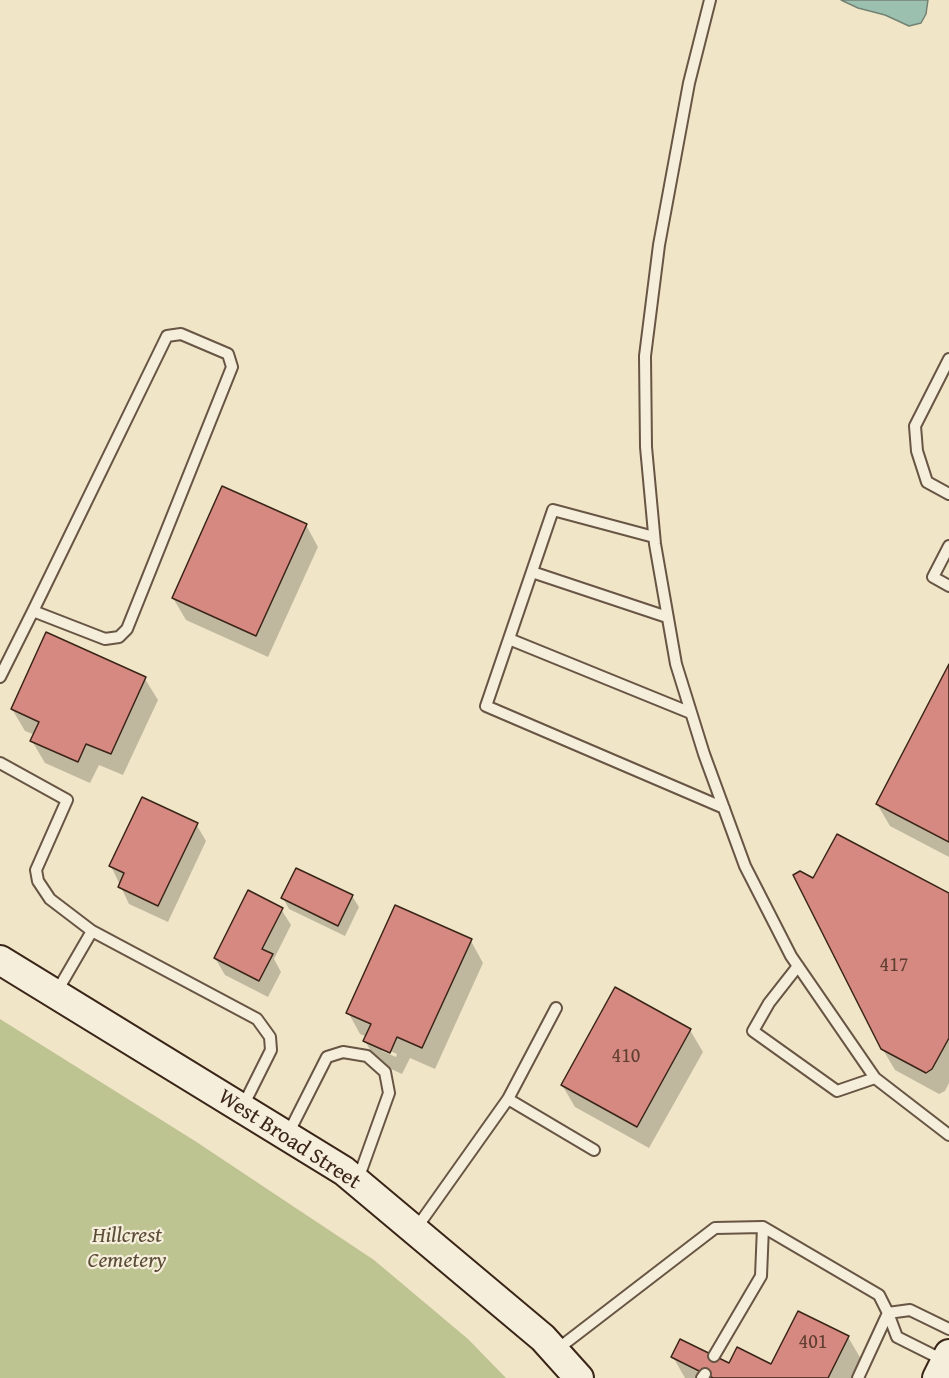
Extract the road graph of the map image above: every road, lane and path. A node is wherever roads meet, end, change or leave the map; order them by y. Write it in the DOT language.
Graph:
graph roads {
  1 [pos="710,0"];
  2 [pos="949,359"];
  3 [pos="949,494"];
  4 [pos="654,537"];
  5 [pos="949,546"];
  6 [pos="532,572"];
  7 [pos="949,586"];
  8 [pos="33,611"];
  9 [pos="668,617"];
  10 [pos="509,639"];
  11 [pos="0,677"];
  12 [pos="691,713"];
  13 [pos="0,763"];
  14 [pos="724,808"];
  15 [pos="92,931"];
  16 [pos="0,960"];
  17 [pos="798,966"];
  18 [pos="56,994"];
  19 [pos="556,1008"];
  20 [pos="875,1078"];
  21 [pos="508,1099"];
  22 [pos="242,1108"];
  23 [pos="949,1135"];
  24 [pos="287,1136"];
  25 [pos="594,1150"];
  26 [pos="357,1182"];
  27 [pos="763,1227"];
  28 [pos="415,1230"];
  29 [pos="888,1313"];
  30 [pos="949,1329"];
  31 [pos="555,1352"];
  32 [pos="714,1356"];
  33 [pos="944,1364"];
  34 [pos="579,1378"];
  35 [pos="858,1378"];
  1 -- 4 [label="lane"];
  2 -- 3 [label="lane"];
  4 -- 6 [label="lane"];
  4 -- 9 [label="lane"];
  5 -- 7 [label="lane"];
  6 -- 9 [label="lane"];
  6 -- 10 [label="lane"];
  8 -- 8 [label="lane"];
  8 -- 11 [label="lane"];
  9 -- 12 [label="lane"];
  10 -- 12 [label="lane"];
  10 -- 14 [label="lane"];
  12 -- 14 [label="lane"];
  13 -- 15 [label="lane"];
  14 -- 17 [label="lane"];
  15 -- 18 [label="lane"];
  15 -- 22 [label="lane"];
  16 -- 18 [label="main road, West Broad Street"];
  17 -- 20 [label="lane"];
  17 -- 20 [label="lane"];
  18 -- 22 [label="main road, West Broad Street"];
  19 -- 21 [label="lane"];
  20 -- 23 [label="lane"];
  21 -- 25 [label="lane"];
  21 -- 28 [label="lane"];
  22 -- 24 [label="main road, West Broad Street"];
  24 -- 26 [label="main road, West Broad Street"];
  24 -- 26 [label="lane"];
  26 -- 28 [label="main road, West Broad Street"];
  27 -- 29 [label="lane"];
  27 -- 31 [label="lane"];
  27 -- 32 [label="lane"];
  28 -- 31 [label="main road, West Broad Street"];
  29 -- 30 [label="lane"];
  29 -- 33 [label="lane"];
  29 -- 35 [label="lane"];
  31 -- 34 [label="main road, West Broad Street"];
}
